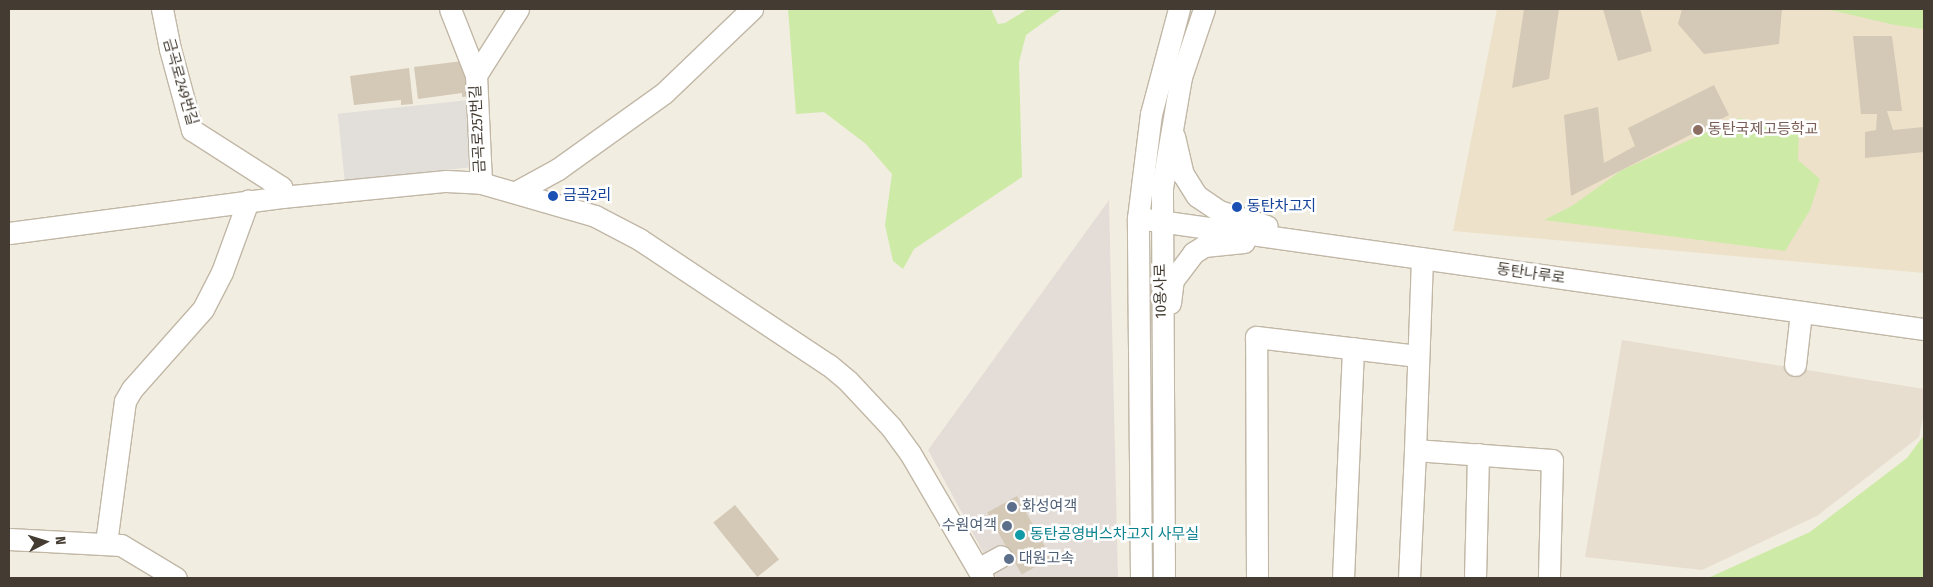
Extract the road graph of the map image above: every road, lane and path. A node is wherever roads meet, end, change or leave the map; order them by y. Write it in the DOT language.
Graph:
graph roads {
  1 [pos="162,9"];
  2 [pos="450,9"];
  3 [pos="518,9"];
  4 [pos="752,9"];
  5 [pos="1179,9"];
  6 [pos="1204,9"];
  7 [pos="476,75"];
  8 [pos="1174,113"];
  9 [pos="481,183"];
  10 [pos="516,192"];
  11 [pos="282,197"];
  12 [pos="248,201"];
  13 [pos="1138,218"];
  14 [pos="1160,222"];
  15 [pos="9,233"];
  16 [pos="1321,244"];
  17 [pos="1422,258"];
  18 [pos="1801,312"];
  19 [pos="1924,329"];
  20 [pos="1353,348"];
  21 [pos="1418,356"];
  22 [pos="1795,365"];
  23 [pos="1163,437"];
  24 [pos="1415,450"];
  25 [pos="1478,454"];
  26 [pos="9,539"];
  27 [pos="106,542"];
  28 [pos="1001,556"];
  29 [pos="981,574"];
  30 [pos="176,578"];
  31 [pos="1141,578"];
  32 [pos="1164,578"];
  33 [pos="1257,578"];
  34 [pos="1343,578"];
  35 [pos="1408,578"];
  36 [pos="1475,578"];
  37 [pos="1549,578"];
  1 -- 11 [label="street, 금곡로249번길"];
  2 -- 7 [label="street, 금곡로257번길"];
  3 -- 7 [label="street, 금곡로257번길"];
  4 -- 10 [label="street"];
  5 -- 13 [label="street, 10용사로"];
  6 -- 8 [label="street, 10용사로"];
  7 -- 9 [label="street, 금곡로257번길"];
  8 -- 14 [label="street, 10용사로"];
  8 -- 16 [label="street"];
  9 -- 10 [label="street"];
  9 -- 11 [label="street"];
  10 -- 29 [label="street"];
  11 -- 12 [label="street"];
  12 -- 15 [label="street"];
  12 -- 27 [label="street"];
  13 -- 14 [label="street, 동탄나루로"];
  13 -- 31 [label="street, 10용사로"];
  14 -- 16 [label="street, 동탄나루로"];
  14 -- 23 [label="street, 10용사로"];
  16 -- 17 [label="street, 동탄나루로"];
  16 -- 23 [label="street"];
  17 -- 18 [label="street, 동탄나루로"];
  17 -- 21 [label="street"];
  18 -- 19 [label="street, 동탄나루로"];
  18 -- 22 [label="street"];
  20 -- 21 [label="street"];
  20 -- 33 [label="street"];
  20 -- 34 [label="street"];
  21 -- 24 [label="street"];
  23 -- 32 [label="street, 10용사로"];
  24 -- 25 [label="street"];
  24 -- 35 [label="street"];
  25 -- 36 [label="street"];
  25 -- 37 [label="street"];
  26 -- 27 [label="street"];
  27 -- 30 [label="street"];
  28 -- 29 [label="street"];
}
